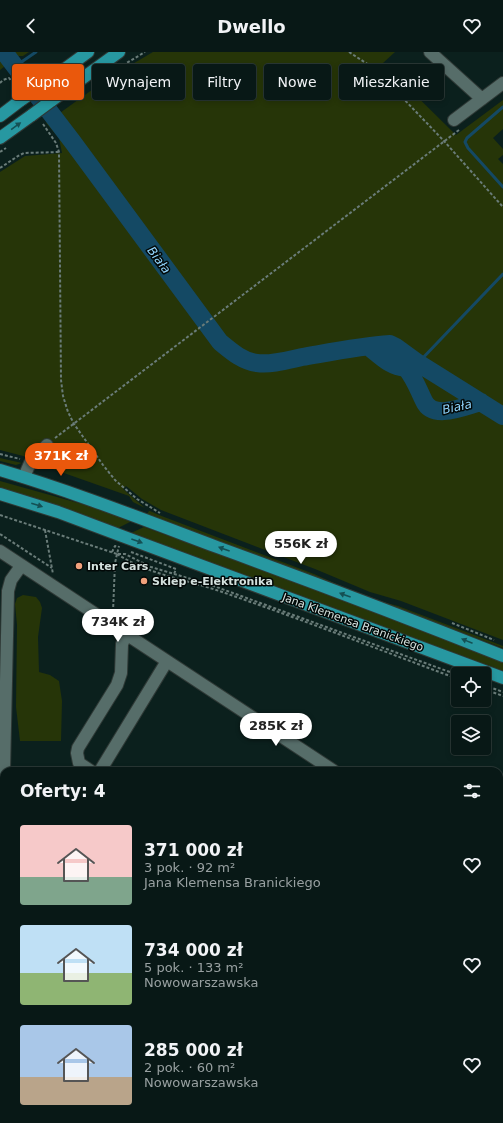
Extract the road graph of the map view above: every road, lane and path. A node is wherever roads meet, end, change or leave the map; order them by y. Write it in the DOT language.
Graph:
graph roads {
  1 [pos="88,52"];
  2 [pos="119,52"];
  3 [pos="145,52"];
  4 [pos="349,52"];
  5 [pos="430,52"];
  6 [pos="126,64"];
  7 [pos="12,82"];
  8 [pos="0,83"];
  9 [pos="503,83"];
  10 [pos="482,99"];
  11 [pos="0,116"];
  12 [pos="454,120"];
  13 [pos="43,124"];
  14 [pos="0,138"];
  15 [pos="444,141"];
  16 [pos="59,152"];
  17 [pos="0,168"];
  18 [pos="503,207"];
  19 [pos="74,424"];
  20 [pos="46,445"];
  21 [pos="0,454"];
  22 [pos="30,463"];
  23 [pos="0,470"];
  24 [pos="24,477"];
  25 [pos="0,494"];
  26 [pos="160,513"];
  27 [pos="0,515"];
  28 [pos="16,519"];
  29 [pos="45,530"];
  30 [pos="0,534"];
  31 [pos="0,552"];
  32 [pos="112,552"];
  33 [pos="117,554"];
  34 [pos="21,566"];
  35 [pos="52,568"];
  36 [pos="174,574"];
  37 [pos="54,577"];
  38 [pos="173,578"];
  39 [pos="113,616"];
  40 [pos="450,622"];
  41 [pos="126,635"];
  42 [pos="497,641"];
  43 [pos="503,656"];
  44 [pos="167,661"];
  45 [pos="451,672"];
  46 [pos="451,676"];
  47 [pos="503,678"];
  48 [pos="491,688"];
  49 [pos="491,692"];
  50 [pos="503,692"];
  51 [pos="503,696"];
  52 [pos="4,767"];
  53 [pos="85,767"];
  54 [pos="102,767"];
  55 [pos="328,767"];
  1 -- 11 [label="main road, bridge"];
  14 -- 2 [label="main road, one-way, bridge"];
  3 -- 6 [label="path"];
  4 -- 15 [label="path"];
  5 -- 10 [label="street"];
  7 -- 8 [label="path"];
  9 -- 10 [label="street"];
  10 -- 12 [label="street"];
  13 -- 16 [label="path"];
  15 -- 18 [label="path"];
  15 -- 19 [label="path"];
  16 -- 17 [label="path"];
  16 -- 19 [label="path"];
  19 -- 20 [label="path"];
  19 -- 26 [label="path"];
  20 -- 22 [label="street"];
  21 -- 22 [label="path"];
  22 -- 24 [label="street"];
  23 -- 24 [label="main road, Jana Klemensa Branickiego"];
  43 -- 24 [label="main road, Jana Klemensa Branickiego, one-way"];
  25 -- 47 [label="main road, Jana Klemensa Branickiego, one-way"];
  27 -- 28 [label="path"];
  29 -- 35 [label="path"];
  30 -- 35 [label="path"];
  31 -- 34 [label="street"];
  32 -- 36 [label="path"];
  33 -- 36 [label="path"];
  33 -- 38 [label="path"];
  33 -- 39 [label="path"];
  34 -- 41 [label="street"];
  34 -- 52 [label="street"];
  35 -- 37 [label="path"];
  36 -- 38 [label="path"];
  36 -- 45 [label="path"];
  38 -- 46 [label="path"];
  40 -- 42 [label="path"];
  41 -- 44 [label="street"];
  41 -- 53 [label="street"];
  44 -- 54 [label="street"];
  44 -- 55 [label="street"];
  48 -- 50 [label="path"];
  49 -- 51 [label="path"];
}
